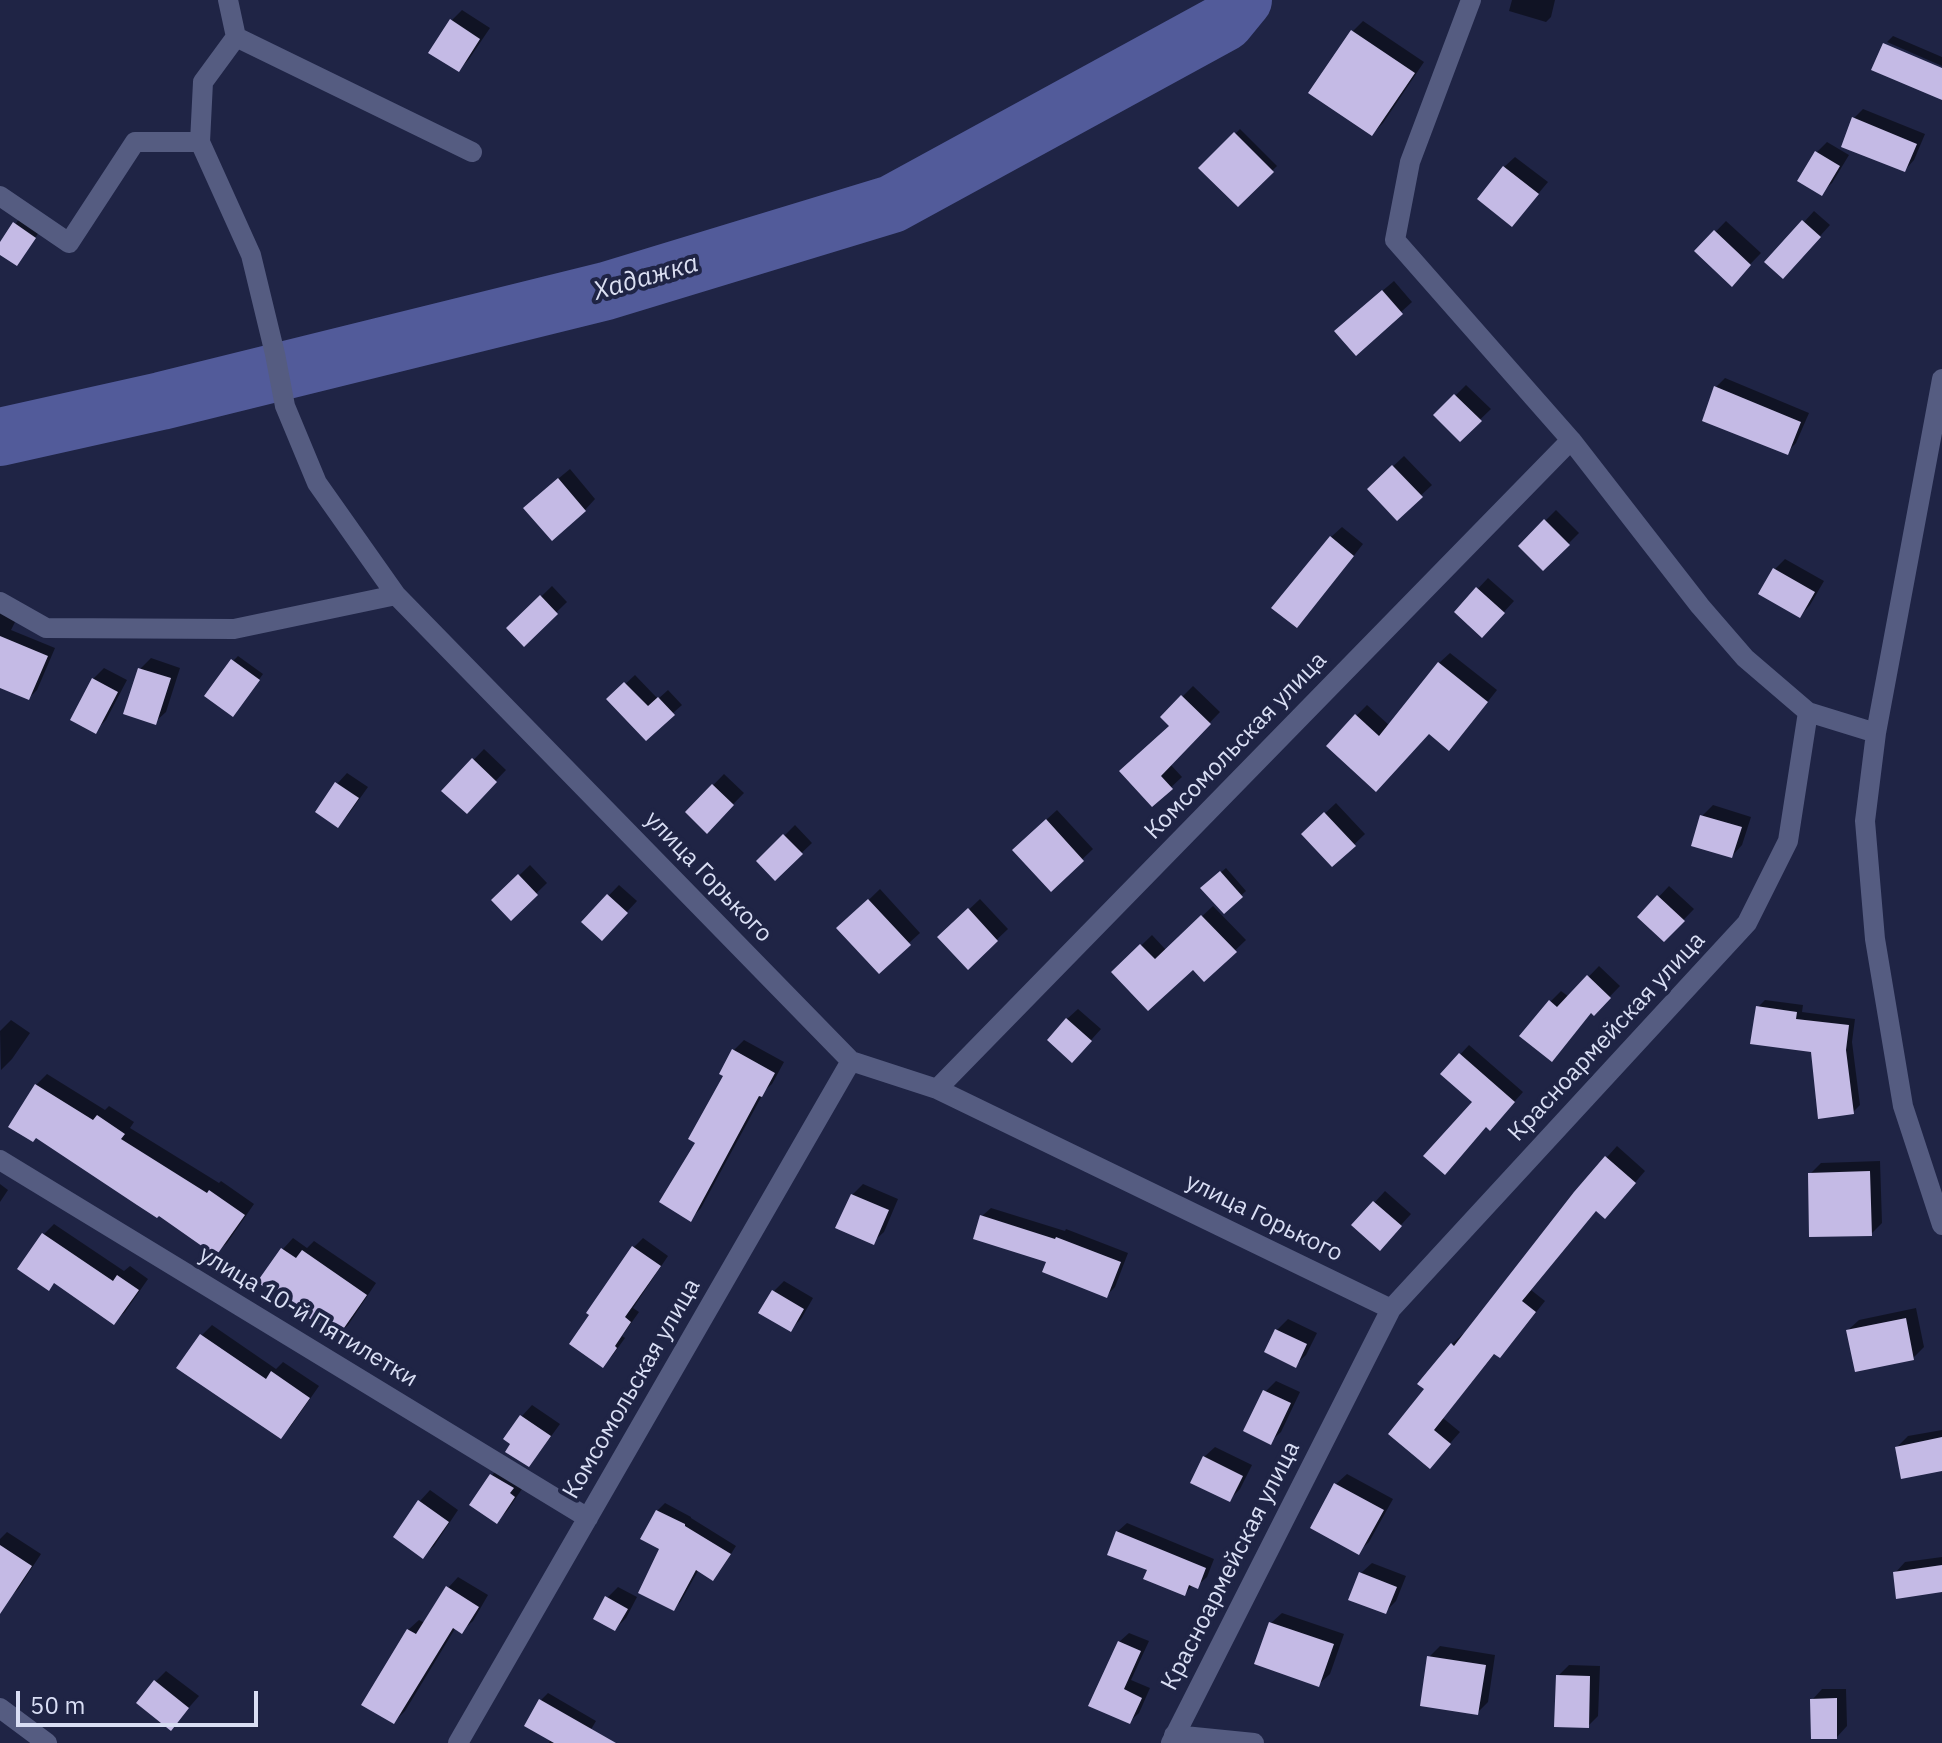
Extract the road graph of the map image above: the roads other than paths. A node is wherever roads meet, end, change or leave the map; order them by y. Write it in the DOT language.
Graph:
graph roads {
  1 [pos="228,0"];
  2 [pos="1471,0"];
  3 [pos="236,37"];
  4 [pos="200,142"];
  5 [pos="472,152"];
  6 [pos="0,196"];
  7 [pos="1942,379"];
  8 [pos="1571,440"];
  9 [pos="396,595"];
  10 [pos="0,602"];
  11 [pos="1808,712"];
  12 [pos="1876,733"];
  13 [pos="851,1061"];
  14 [pos="937,1089"];
  15 [pos="0,1160"];
  16 [pos="1942,1225"];
  17 [pos="1391,1309"];
  18 [pos="588,1518"];
  19 [pos="0,1708"];
  20 [pos="1172,1739"];
  21 [pos="47,1743"];
  22 [pos="458,1743"];
  23 [pos="1254,1743"];
  1 -- 3 [label="street"];
  2 -- 8 [label="street"];
  3 -- 4 [label="street"];
  3 -- 5 [label="street"];
  4 -- 6 [label="street"];
  4 -- 9 [label="street, улица Горького"];
  7 -- 12 [label="street"];
  8 -- 11 [label="street"];
  8 -- 14 [label="street, Комсомольская улица"];
  9 -- 10 [label="street"];
  9 -- 13 [label="street, улица Горького"];
  11 -- 12 [label="street"];
  11 -- 17 [label="street, Красноармейская улица"];
  12 -- 16 [label="street"];
  13 -- 14 [label="street, улица Горького"];
  13 -- 18 [label="street, Комсомольская улица"];
  14 -- 17 [label="street, улица Горького"];
  15 -- 18 [label="street, улица 10-й Пятилетки"];
  17 -- 20 [label="street, Красноармейская улица"];
  18 -- 22 [label="street, Комсомольская улица"];
  19 -- 21 [label="street"];
  20 -- 23 [label="street"];
}
